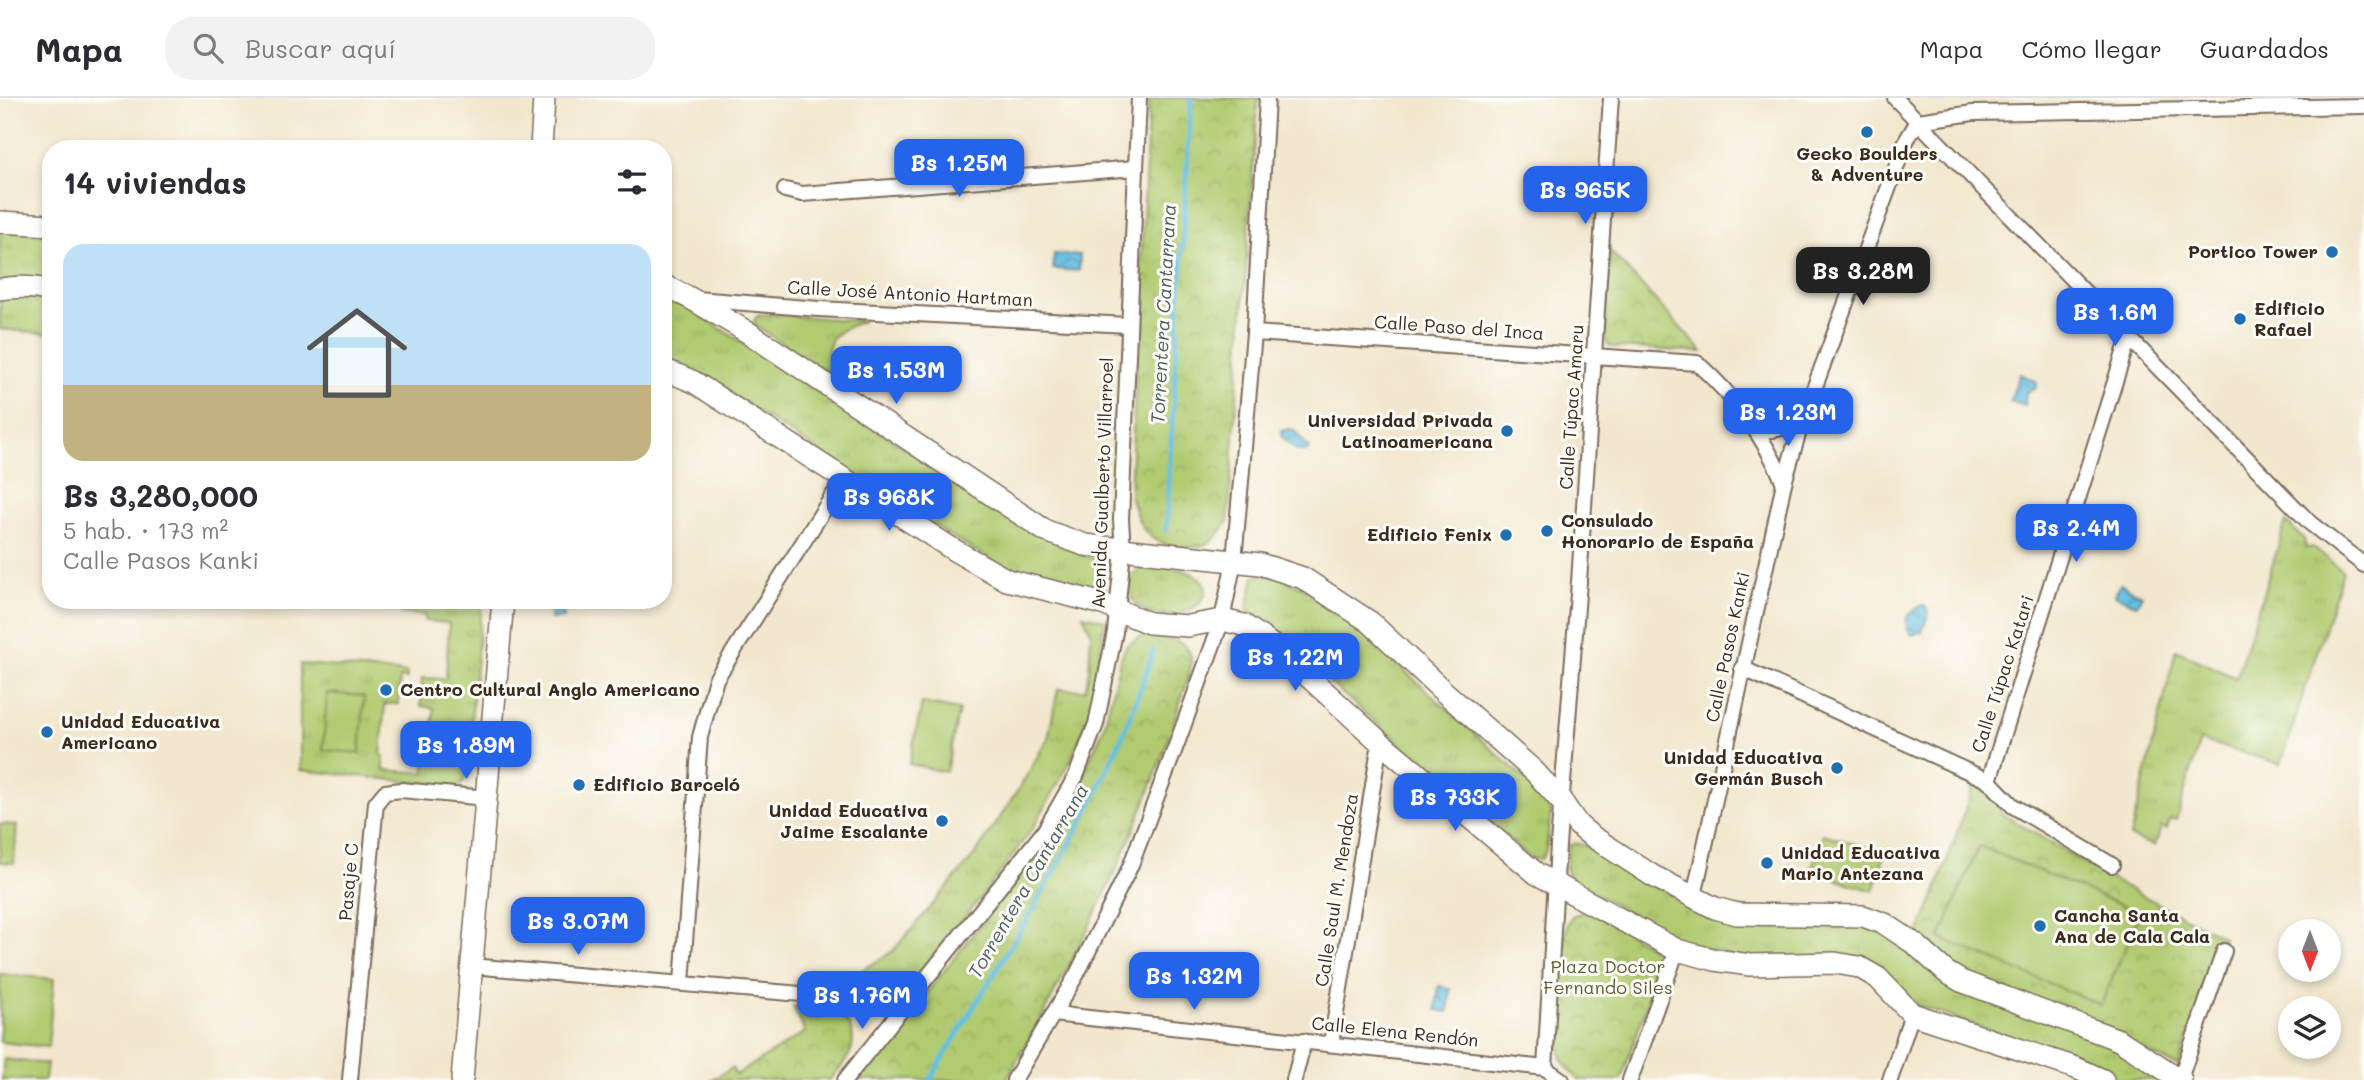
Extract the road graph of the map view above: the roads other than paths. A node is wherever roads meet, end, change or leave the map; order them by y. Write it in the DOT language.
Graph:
graph roads {
  1 [pos="544,98"];
  2 [pos="1139,98"];
  3 [pos="1267,98"];
  4 [pos="1611,98"];
  5 [pos="1895,98"];
  6 [pos="2364,106"];
  7 [pos="1918,121"];
  8 [pos="542,140"];
  9 [pos="1136,168"];
  10 [pos="785,190"];
  11 [pos="0,222"];
  12 [pos="42,224"];
  13 [pos="0,289"];
  14 [pos="42,289"];
  15 [pos="672,289"];
  16 [pos="690,298"];
  17 [pos="1128,325"];
  18 [pos="1254,333"];
  19 [pos="2129,337"];
  20 [pos="1595,356"];
  21 [pos="672,373"];
  22 [pos="1801,424"];
  23 [pos="1757,431"];
  24 [pos="844,478"];
  25 [pos="1784,483"];
  26 [pos="1123,551"];
  27 [pos="1234,561"];
  28 [pos="2364,565"];
  29 [pos="502,609"];
  30 [pos="1118,609"];
  31 [pos="1222,620"];
  32 [pos="1742,668"];
  33 [pos="1380,742"];
  34 [pos="1989,781"];
  35 [pos="486,798"];
  36 [pos="1562,802"];
  37 [pos="2112,865"];
  38 [pos="1556,885"];
  39 [pos="1695,896"];
  40 [pos="1676,950"];
  41 [pos="2224,951"];
  42 [pos="471,966"];
  43 [pos="682,983"];
  44 [pos="907,1003"];
  45 [pos="1053,1014"];
  46 [pos="1912,1014"];
  47 [pos="1304,1041"];
  48 [pos="1331,1044"];
  49 [pos="1545,1068"];
  50 [pos="2099,1079"];
  51 [pos="350,1080"];
  52 [pos="462,1080"];
  53 [pos="845,1080"];
  54 [pos="1014,1080"];
  55 [pos="1294,1080"];
  56 [pos="1562,1080"];
  57 [pos="1630,1080"];
  58 [pos="1890,1080"];
  59 [pos="2180,1080"];
  1 -- 8 [label="main road"];
  2 -- 9 [label="street, Avenida Gualberto Villarroel"];
  3 -- 18 [label="street"];
  4 -- 20 [label="street, Calle Túpac Amaru"];
  5 -- 7 [label="street"];
  6 -- 7 [label="street"];
  7 -- 19 [label="street"];
  7 -- 22 [label="street, Calle Pasos Kanki"];
  9 -- 10 [label="street"];
  9 -- 17 [label="street, Avenida Gualberto Villarroel"];
  11 -- 12 [label="main road"];
  13 -- 14 [label="main road"];
  15 -- 16 [label="main road"];
  16 -- 17 [label="street, Calle José Antonio Hartman"];
  16 -- 26 [label="main road"];
  17 -- 26 [label="street, Avenida Gualberto Villarroel"];
  18 -- 20 [label="street, Calle Paso del Inca"];
  18 -- 27 [label="street"];
  19 -- 28 [label="street"];
  19 -- 34 [label="street, Calle Túpac Katari"];
  20 -- 23 [label="street, Calle Paso del Inca"];
  20 -- 36 [label="street, Calle Túpac Amaru"];
  21 -- 24 [label="main road"];
  22 -- 23 [label="street"];
  22 -- 25 [label="street, Calle Pasos Kanki"];
  23 -- 25 [label="street, Calle Paso del Inca"];
  24 -- 30 [label="main road"];
  24 -- 43 [label="street"];
  25 -- 32 [label="street, Calle Pasos Kanki"];
  26 -- 27 [label="main road"];
  26 -- 30 [label="street, Avenida Gualberto Villarroel"];
  27 -- 31 [label="street"];
  27 -- 36 [label="main road"];
  29 -- 35 [label="main road"];
  30 -- 31 [label="main road"];
  30 -- 44 [label="street, Avenida Gualberto Villarroel"];
  31 -- 33 [label="main road"];
  31 -- 45 [label="street"];
  32 -- 34 [label="street"];
  32 -- 39 [label="street, Calle Pasos Kanki"];
  33 -- 38 [label="main road"];
  33 -- 48 [label="street, Calle Saul M. Mendoza"];
  34 -- 37 [label="street"];
  35 -- 42 [label="main road"];
  35 -- 51 [label="street, Pasaje C"];
  36 -- 38 [label="street, Calle Túpac Amaru"];
  36 -- 39 [label="main road"];
  38 -- 40 [label="main road"];
  38 -- 49 [label="street, Calle Túpac Amaru"];
  39 -- 59 [label="main road"];
  40 -- 46 [label="main road"];
  40 -- 57 [label="street"];
  41 -- 59 [label="street"];
  42 -- 43 [label="street"];
  42 -- 52 [label="main road"];
  43 -- 44 [label="street"];
  44 -- 53 [label="street, Avenida Gualberto Villarroel"];
  45 -- 47 [label="street, Calle Elena Rendón"];
  45 -- 54 [label="street"];
  46 -- 50 [label="main road"];
  46 -- 58 [label="street"];
  47 -- 48 [label="street, Calle Elena Rendón"];
  47 -- 55 [label="street"];
  48 -- 49 [label="street, Calle Elena Rendón"];
  49 -- 56 [label="street, Calle Elena Rendón"];
}
